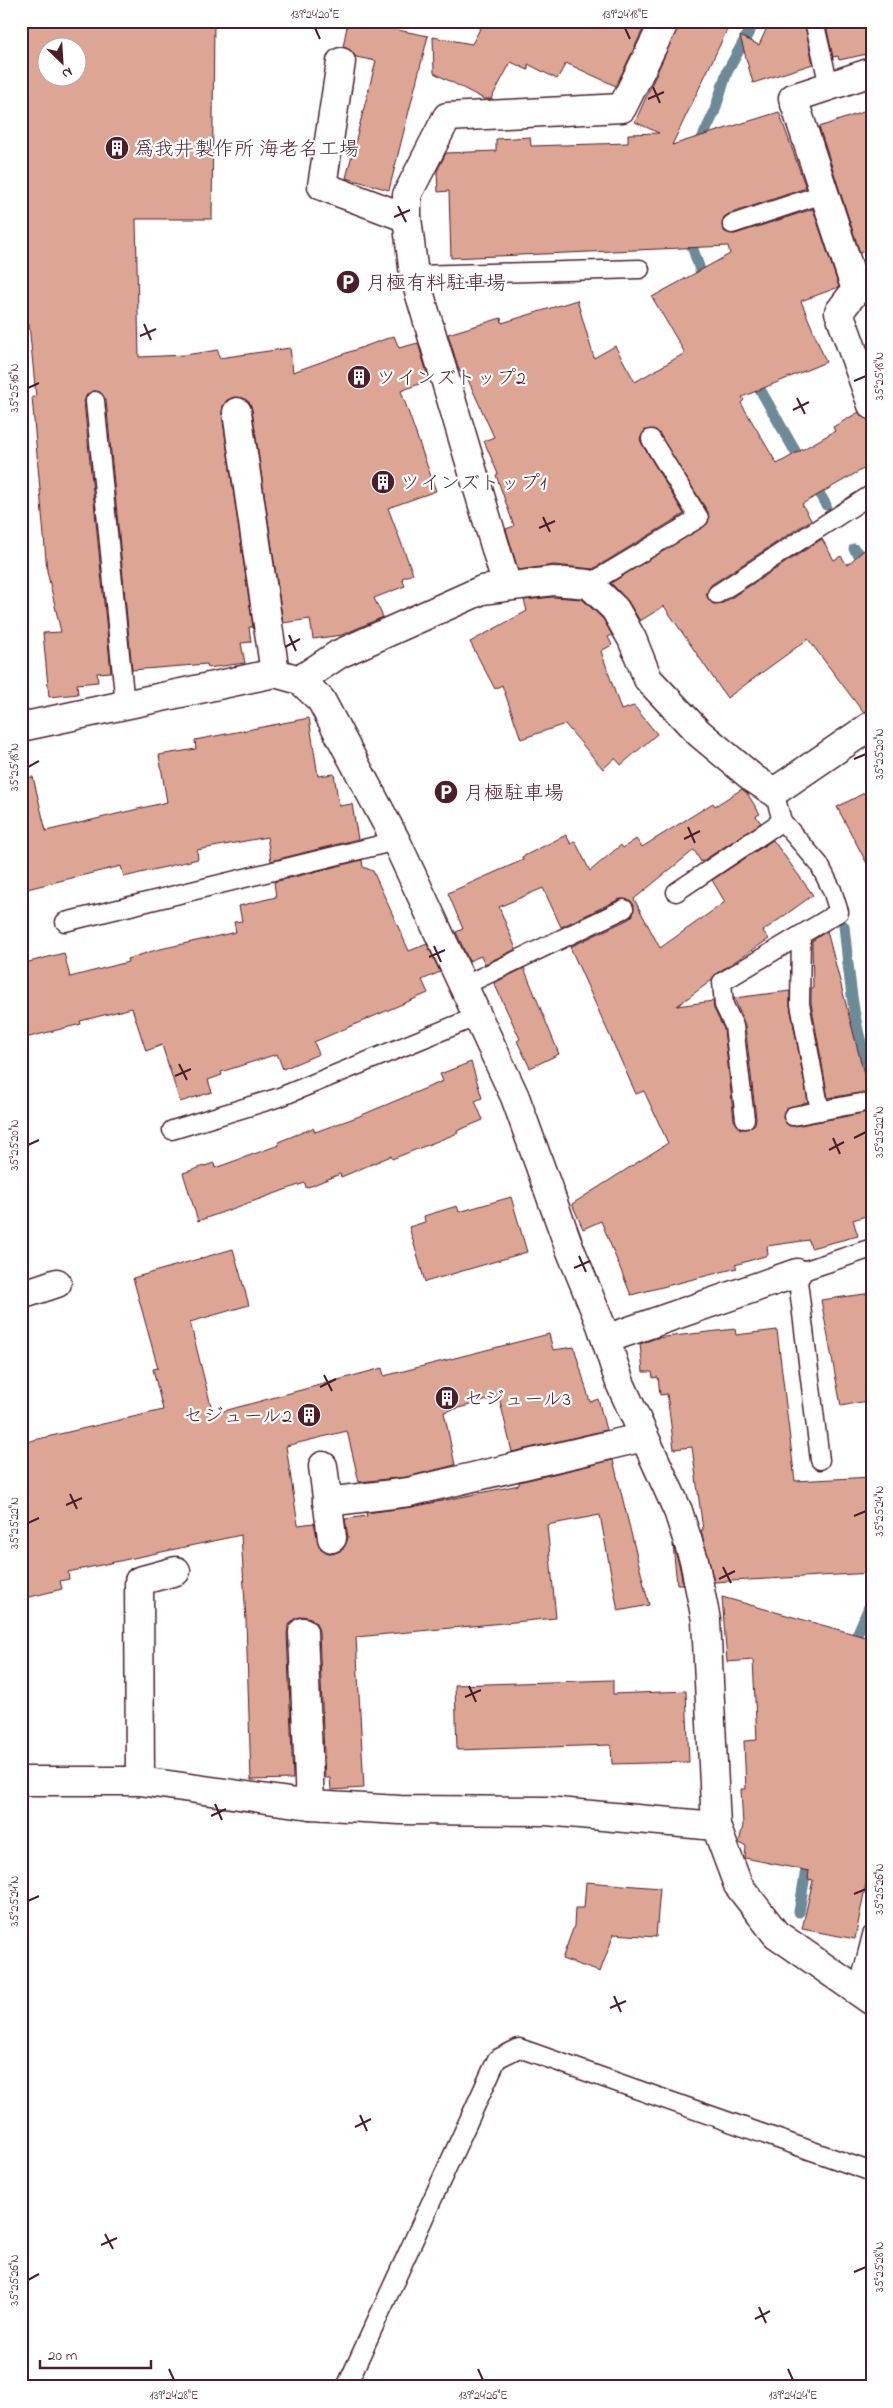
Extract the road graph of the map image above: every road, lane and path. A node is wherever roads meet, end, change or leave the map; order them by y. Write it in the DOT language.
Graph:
graph roads {
  1 [pos="665,21"];
  2 [pos="814,21"];
  3 [pos="341,62"];
  4 [pos="872,72"];
  5 [pos="829,86"];
  6 [pos="823,194"];
  7 [pos="407,218"];
  8 [pos="732,224"];
  9 [pos="640,269"];
  10 [pos="414,275"];
  11 [pos="94,401"];
  12 [pos="872,405"];
  13 [pos="237,412"];
  14 [pos="651,438"];
  15 [pos="872,494"];
  16 [pos="588,584"];
  17 [pos="507,586"];
  18 [pos="717,594"];
  19 [pos="287,676"];
  20 [pos="124,705"];
  21 [pos="872,726"];
  22 [pos="21,727"];
  23 [pos="774,792"];
  24 [pos="782,821"];
  25 [pos="396,841"];
  26 [pos="676,892"];
  27 [pos="624,909"];
  28 [pos="65,922"];
  29 [pos="801,937"];
  30 [pos="464,986"];
  31 [pos="478,1016"];
  32 [pos="860,1104"];
  33 [pos="820,1111"];
  34 [pos="793,1116"];
  35 [pos="745,1119"];
  36 [pos="172,1130"];
  37 [pos="872,1248"];
  38 [pos="797,1272"];
  39 [pos="57,1283"];
  40 [pos="21,1295"];
  41 [pos="606,1339"];
  42 [pos="644,1436"];
  43 [pos="820,1460"];
  44 [pos="323,1466"];
  45 [pos="327,1502"];
  46 [pos="332,1538"];
  47 [pos="176,1571"];
  48 [pos="303,1632"];
  49 [pos="140,1781"];
  50 [pos="21,1782"];
  51 [pos="310,1805"];
  52 [pos="716,1826"];
  53 [pos="872,1935"];
  54 [pos="865,1995"];
  55 [pos="872,2172"];
  56 [pos="346,2387"];
  1 -- 7 [label="street"];
  2 -- 5 [label="lane"];
  3 -- 7 [label="street"];
  4 -- 5 [label="street"];
  5 -- 6 [label="street"];
  6 -- 8 [label="lane"];
  6 -- 12 [label="street"];
  7 -- 10 [label="street"];
  9 -- 10 [label="lane"];
  10 -- 17 [label="street"];
  11 -- 20 [label="lane"];
  13 -- 19 [label="street"];
  14 -- 16 [label="lane"];
  15 -- 18 [label="lane"];
  16 -- 17 [label="street"];
  16 -- 23 [label="street"];
  17 -- 19 [label="street"];
  19 -- 20 [label="street"];
  19 -- 25 [label="street"];
  20 -- 22 [label="street"];
  21 -- 23 [label="street"];
  23 -- 24 [label="lane"];
  24 -- 26 [label="lane"];
  24 -- 29 [label="lane"];
  25 -- 28 [label="lane"];
  25 -- 30 [label="street"];
  27 -- 30 [label="lane"];
  29 -- 33 [label="lane"];
  29 -- 35 [label="lane"];
  30 -- 31 [label="street"];
  31 -- 36 [label="lane"];
  31 -- 41 [label="street"];
  32 -- 33 [label="lane"];
  33 -- 34 [label="lane"];
  37 -- 38 [label="lane"];
  38 -- 41 [label="street"];
  38 -- 43 [label="lane"];
  39 -- 40 [label="street"];
  41 -- 42 [label="street"];
  42 -- 45 [label="street"];
  42 -- 52 [label="street"];
  44 -- 45 [label="street"];
  45 -- 46 [label="street"];
  47 -- 49 [label="street"];
  48 -- 51 [label="street"];
  49 -- 50 [label="street"];
  49 -- 51 [label="street"];
  51 -- 52 [label="street"];
  52 -- 54 [label="street"];
  53 -- 54 [label="lane"];
  55 -- 56 [label="lane"];
}
